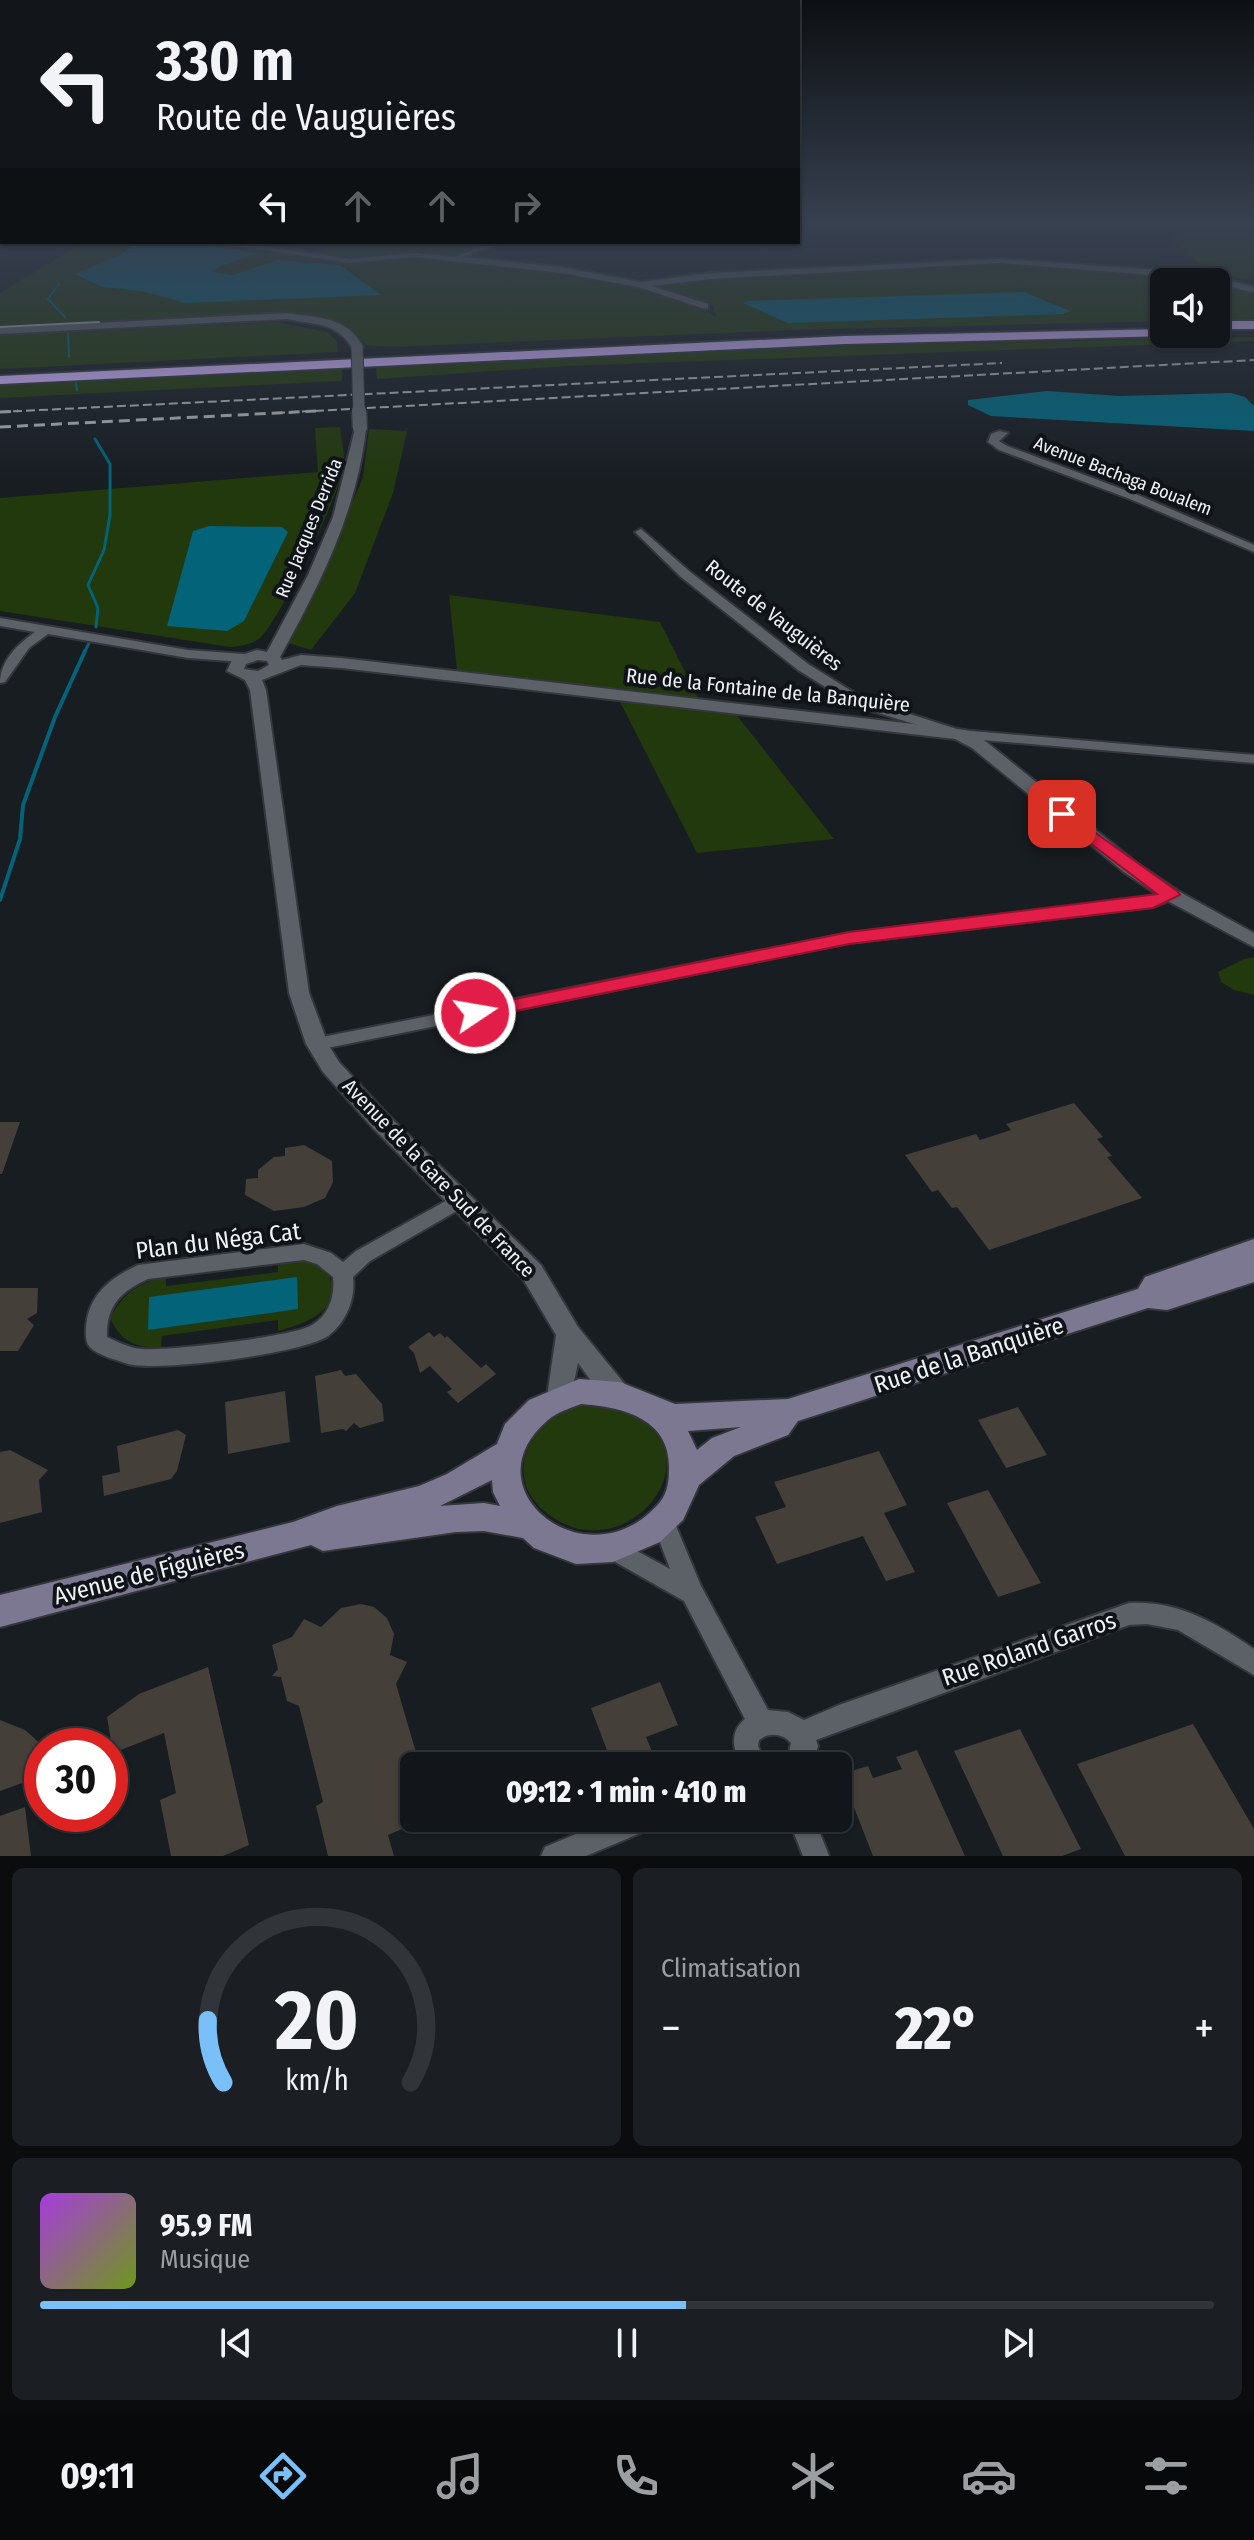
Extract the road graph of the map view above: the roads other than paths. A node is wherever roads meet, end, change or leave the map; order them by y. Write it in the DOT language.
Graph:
graph roads {
  1 [pos="1230,325"];
  2 [pos="1254,325"];
  3 [pos="1150,326"];
  4 [pos="0,331"];
  5 [pos="1254,331"];
  6 [pos="1230,332"];
  7 [pos="1150,333"];
  8 [pos="0,373"];
  9 [pos="0,380"];
  10 [pos="1003,433"];
  11 [pos="641,532"];
  12 [pos="1254,549"];
  13 [pos="0,622"];
  14 [pos="45,630"];
  15 [pos="254,666"];
  16 [pos="0,679"];
  17 [pos="959,734"];
  18 [pos="1254,759"];
  19 [pos="1171,895"];
  20 [pos="1254,941"];
  21 [pos="317,1044"];
  22 [pos="460,1200"];
  23 [pos="1248,1267"];
  24 [pos="343,1274"];
  25 [pos="569,1334"];
  26 [pos="619,1393"];
  27 [pos="560,1397"];
  28 [pos="788,1412"];
  29 [pos="659,1413"];
  30 [pos="506,1454"];
  31 [pos="685,1478"];
  32 [pos="663,1521"];
  33 [pos="529,1525"];
  34 [pos="298,1535"];
  35 [pos="611,1548"];
  36 [pos="692,1593"];
  37 [pos="0,1611"];
  38 [pos="1254,1663"];
  39 [pos="760,1722"];
  40 [pos="800,1734"];
  41 [pos="747,1752"];
  42 [pos="804,1752"];
  43 [pos="612,1832"];
  44 [pos="807,1832"];
  45 [pos="554,1856"];
  46 [pos="816,1856"];
  1 -- 2 [label="highway"];
  3 -- 8 [label="highway"];
  4 -- 15 [label="street, Rue Jacques Derrida, bridge"];
  5 -- 6 [label="highway"];
  7 -- 9 [label="highway"];
  10 -- 12 [label="street, Avenue Bachaga Boualem"];
  11 -- 17 [label="street, Route de Vauguières"];
  13 -- 14 [label="street, Rue de la Fontaine de la Banquière"];
  14 -- 15 [label="street, Rue de la Fontaine de la Banquière"];
  14 -- 16 [label="street"];
  15 -- 17 [label="street, Rue de la Fontaine de la Banquière"];
  15 -- 21 [label="street, Avenue de la Gare Sud de France"];
  17 -- 18 [label="street, Rue de la Fontaine de la Banquière"];
  17 -- 19 [label="street, Route de Vauguières"];
  19 -- 20 [label="street, Route de Vauguières"];
  19 -- 21 [label="street"];
  21 -- 22 [label="street, Avenue de la Gare Sud de France"];
  22 -- 24 [label="street"];
  22 -- 25 [label="street, Avenue de la Gare Sud de France"];
  23 -- 28 [label="main road, Rue de la Banquière"];
  24 -- 24 [label="street, Plan du Néga Cat"];
  25 -- 26 [label="street, Avenue de la Gare Sud de France"];
  25 -- 27 [label="street"];
  26 -- 27 [label="main road"];
  26 -- 29 [label="main road"];
  27 -- 30 [label="main road"];
  28 -- 29 [label="main road, Rue de la Banquière"];
  28 -- 31 [label="main road, Rue de la Banquière"];
  29 -- 31 [label="main road"];
  30 -- 33 [label="main road"];
  30 -- 34 [label="main road, Avenue de Figuières"];
  31 -- 32 [label="main road"];
  32 -- 35 [label="main road"];
  32 -- 36 [label="street"];
  33 -- 34 [label="main road, Avenue de Figuières"];
  33 -- 35 [label="main road"];
  34 -- 37 [label="main road, Avenue de Figuières"];
  35 -- 36 [label="street"];
  36 -- 39 [label="street"];
  38 -- 40 [label="street, Rue Roland Garros"];
  39 -- 40 [label="street"];
  39 -- 41 [label="street"];
  40 -- 42 [label="street"];
  43 -- 45 [label="street"];
  44 -- 46 [label="street"];
}
